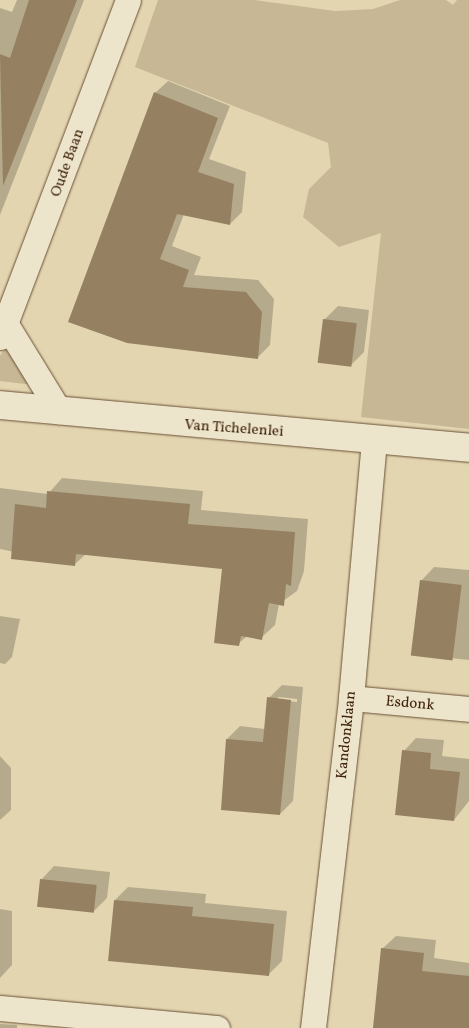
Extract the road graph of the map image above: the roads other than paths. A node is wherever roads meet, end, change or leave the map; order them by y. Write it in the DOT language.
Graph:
graph roads {
  1 [pos="128,0"];
  2 [pos="4,332"];
  3 [pos="0,405"];
  4 [pos="59,411"];
  5 [pos="374,441"];
  6 [pos="469,448"];
  7 [pos="351,698"];
  8 [pos="469,709"];
  9 [pos="0,1008"];
  10 [pos="217,1028"];
  11 [pos="313,1028"];
  1 -- 2 [label="street, Oude Baan"];
  2 -- 4 [label="street, Oude Baan"];
  3 -- 4 [label="street, Van Tichelenlei"];
  4 -- 5 [label="street, Van Tichelenlei"];
  5 -- 6 [label="street, Van Tichelenlei"];
  5 -- 7 [label="street, Kandonklaan"];
  7 -- 8 [label="street, Esdonk"];
  7 -- 11 [label="street, Kandonklaan"];
  9 -- 10 [label="street"];
}
